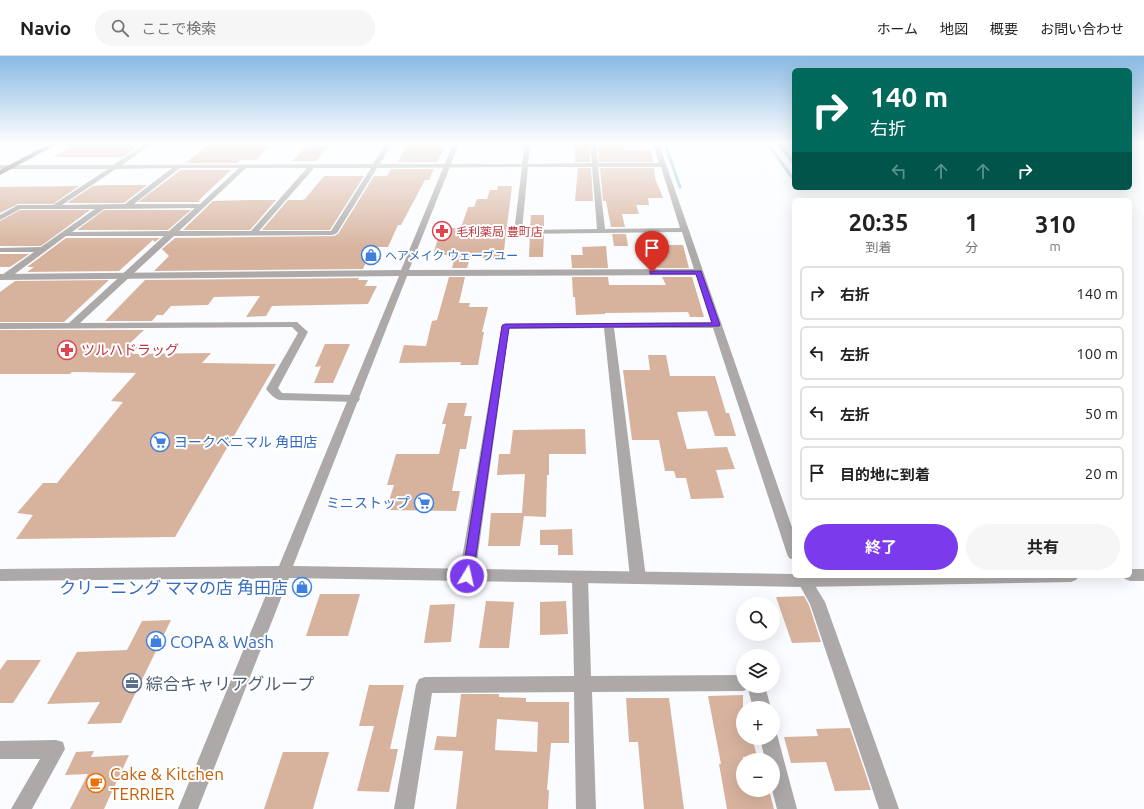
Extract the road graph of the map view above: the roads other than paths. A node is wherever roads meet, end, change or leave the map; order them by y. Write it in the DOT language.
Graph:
graph roads {
  1 [pos="96,179"];
  2 [pos="161,179"];
  3 [pos="232,179"];
  4 [pos="300,179"];
  5 [pos="367,179"];
  6 [pos="441,179"];
  7 [pos="524,179"];
  8 [pos="596,179"];
  9 [pos="668,179"];
  10 [pos="202,206"];
  11 [pos="54,207"];
  12 [pos="102,207"];
  13 [pos="126,207"];
  14 [pos="0,218"];
  15 [pos="685,230"];
  16 [pos="601,231"];
  17 [pos="252,233"];
  18 [pos="64,234"];
  19 [pos="172,234"];
  20 [pos="43,249"];
  21 [pos="0,250"];
  22 [pos="699,272"];
  23 [pos="403,273"];
  24 [pos="3,277"];
  25 [pos="125,277"];
  26 [pos="716,325"];
  27 [pos="0,326"];
  28 [pos="71,326"];
  29 [pos="608,326"];
  30 [pos="354,399"];
  31 [pos="792,548"];
  32 [pos="283,572"];
  33 [pos="0,575"];
  34 [pos="1132,575"];
  35 [pos="1144,575"];
  36 [pos="467,576"];
  37 [pos="580,577"];
  38 [pos="638,578"];
  39 [pos="802,578"];
  40 [pos="736,683"];
  41 [pos="584,684"];
  42 [pos="771,745"];
  43 [pos="0,750"];
  44 [pos="22,809"];
  45 [pos="188,809"];
  46 [pos="404,809"];
  47 [pos="586,809"];
  48 [pos="787,809"];
  49 [pos="889,809"];
  1 -- 11 [label="street"];
  2 -- 13 [label="street"];
  3 -- 10 [label="street"];
  4 -- 17 [label="street"];
  5 -- 17 [label="street"];
  6 -- 23 [label="street"];
  7 -- 16 [label="street"];
  8 -- 16 [label="street"];
  9 -- 15 [label="street"];
  10 -- 13 [label="street"];
  10 -- 19 [label="street"];
  11 -- 12 [label="street"];
  11 -- 14 [label="street"];
  12 -- 13 [label="street"];
  12 -- 18 [label="street"];
  15 -- 16 [label="street"];
  15 -- 22 [label="street"];
  17 -- 19 [label="street"];
  18 -- 19 [label="street"];
  18 -- 20 [label="street"];
  19 -- 25 [label="street"];
  20 -- 21 [label="street"];
  20 -- 24 [label="street"];
  22 -- 23 [label="street"];
  22 -- 26 [label="street"];
  23 -- 25 [label="street"];
  23 -- 30 [label="street"];
  24 -- 25 [label="street"];
  25 -- 28 [label="street"];
  26 -- 29 [label="street"];
  26 -- 31 [label="street"];
  27 -- 28 [label="street"];
  28 -- 30 [label="street"];
  29 -- 36 [label="street"];
  29 -- 38 [label="street"];
  30 -- 32 [label="street"];
  32 -- 33 [label="street"];
  32 -- 36 [label="street"];
  32 -- 45 [label="street"];
  34 -- 35 [label="street"];
  36 -- 37 [label="street"];
  37 -- 38 [label="street"];
  37 -- 41 [label="street"];
  38 -- 39 [label="street"];
  39 -- 49 [label="street"];
  40 -- 41 [label="street"];
  41 -- 46 [label="street"];
  41 -- 47 [label="street"];
  42 -- 48 [label="street"];
  43 -- 44 [label="street"];
}
